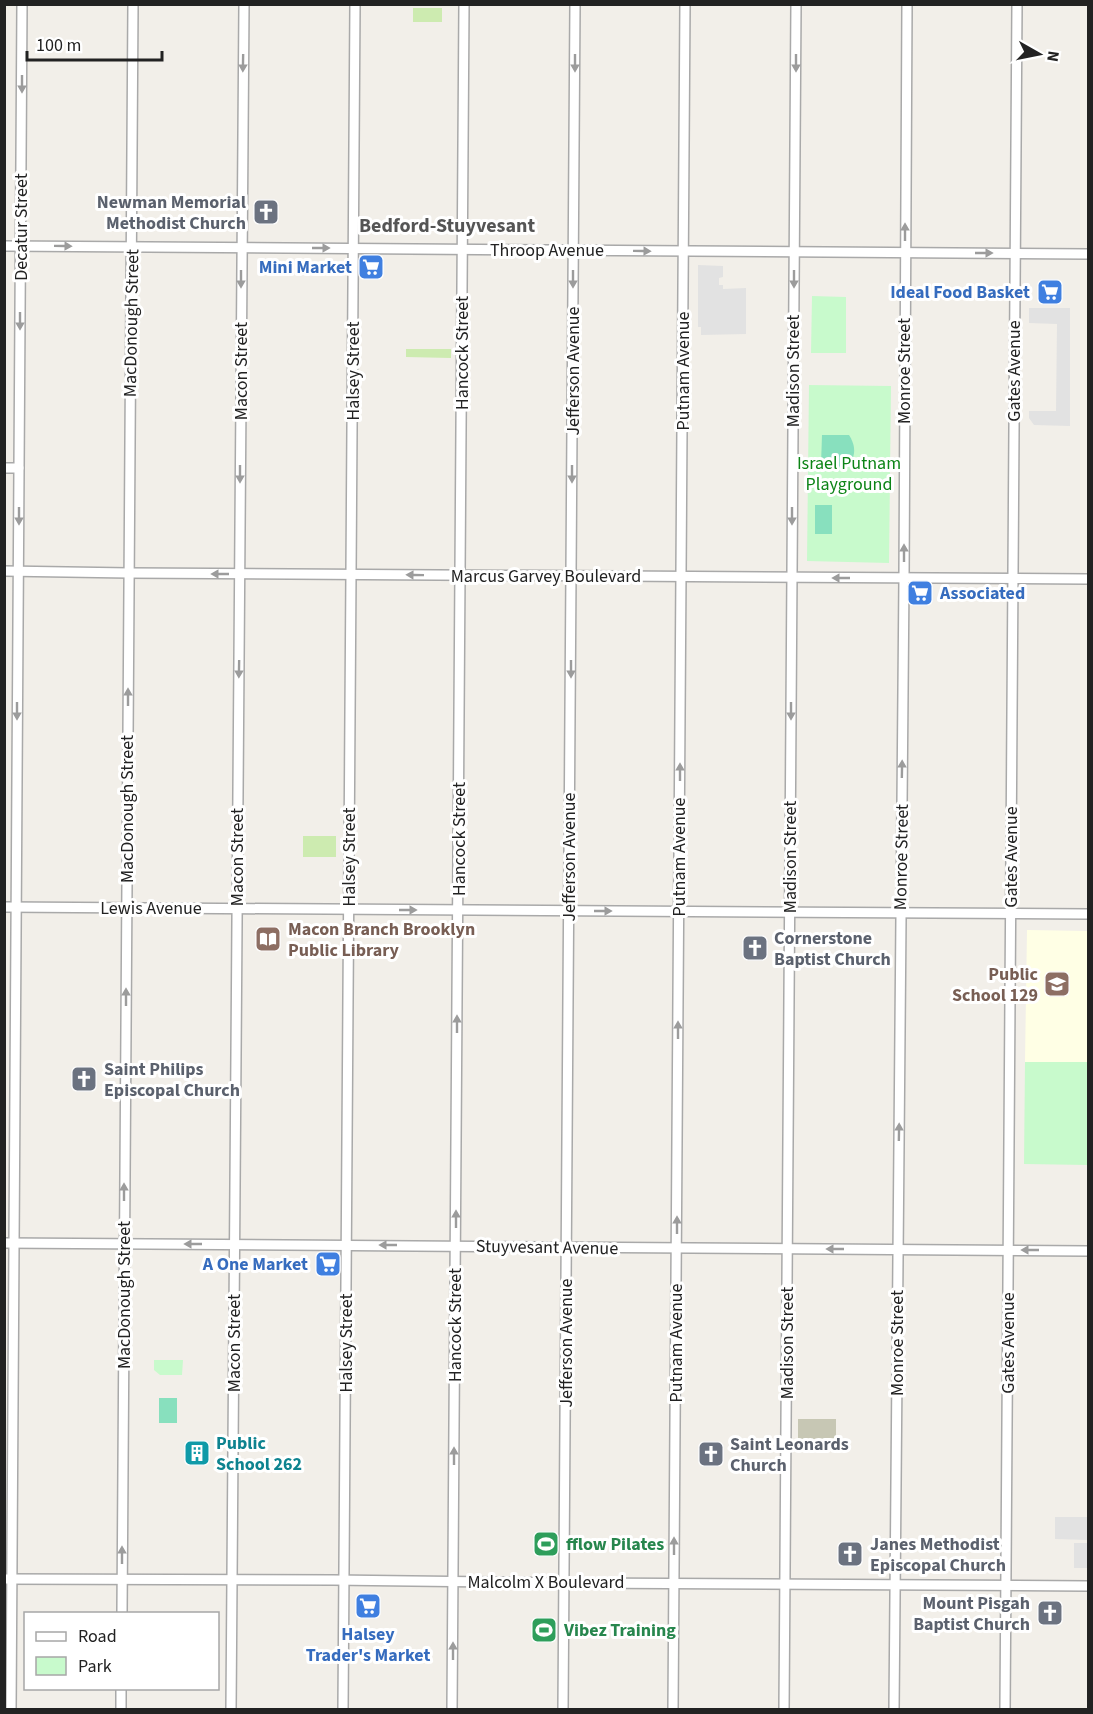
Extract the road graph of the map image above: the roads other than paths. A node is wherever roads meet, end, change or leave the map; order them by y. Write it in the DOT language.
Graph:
graph roads {
  1 [pos="22,4"];
  2 [pos="133,4"];
  3 [pos="244,4"];
  4 [pos="355,4"];
  5 [pos="464,4"];
  6 [pos="575,4"];
  7 [pos="686,4"];
  8 [pos="796,4"];
  9 [pos="907,4"];
  10 [pos="1017,4"];
  11 [pos="4,246"];
  12 [pos="21,246"];
  13 [pos="132,247"];
  14 [pos="242,248"];
  15 [pos="353,248"];
  16 [pos="463,249"];
  17 [pos="573,250"];
  18 [pos="684,251"];
  19 [pos="794,252"];
  20 [pos="905,253"];
  21 [pos="1015,254"];
  22 [pos="1089,254"];
  23 [pos="4,468"];
  24 [pos="19,468"];
  25 [pos="4,571"];
  26 [pos="18,571"];
  27 [pos="129,573"];
  28 [pos="240,574"];
  29 [pos="351,574"];
  30 [pos="460,575"];
  31 [pos="571,576"];
  32 [pos="681,577"];
  33 [pos="792,577"];
  34 [pos="904,578"];
  35 [pos="1013,579"];
  36 [pos="1089,579"];
  37 [pos="4,907"];
  38 [pos="16,908"];
  39 [pos="126,908"];
  40 [pos="237,909"];
  41 [pos="349,910"];
  42 [pos="458,910"];
  43 [pos="569,911"];
  44 [pos="679,912"];
  45 [pos="790,913"];
  46 [pos="900,913"];
  47 [pos="1011,914"];
  48 [pos="1089,915"];
  49 [pos="9,1243"];
  50 [pos="124,1244"];
  51 [pos="235,1244"];
  52 [pos="346,1245"];
  53 [pos="456,1246"];
  54 [pos="566,1247"];
  55 [pos="677,1248"];
  56 [pos="787,1249"];
  57 [pos="898,1249"];
  58 [pos="1009,1250"];
  59 [pos="1089,1251"];
  60 [pos="8,1579"];
  61 [pos="122,1580"];
  62 [pos="233,1580"];
  63 [pos="344,1580"];
  64 [pos="453,1582"];
  65 [pos="674,1582"];
  66 [pos="564,1583"];
  67 [pos="785,1584"];
  68 [pos="895,1585"];
  69 [pos="1006,1586"];
  70 [pos="1089,1586"];
  71 [pos="122,1612"];
  72 [pos="121,1690"];
  73 [pos="11,1710"];
  74 [pos="121,1710"];
  75 [pos="231,1710"];
  76 [pos="343,1710"];
  77 [pos="452,1710"];
  78 [pos="563,1710"];
  79 [pos="673,1710"];
  80 [pos="784,1710"];
  81 [pos="894,1710"];
  82 [pos="1005,1710"];
  1 -- 12 [label="street, Decatur Street, one-way"];
  2 -- 13 [label="street, MacDonough Street"];
  3 -- 14 [label="street, Macon Street, one-way"];
  4 -- 15 [label="street, Halsey Street"];
  5 -- 16 [label="street, Hancock Street"];
  6 -- 17 [label="street, Jefferson Avenue, one-way"];
  7 -- 18 [label="street, Putnam Avenue"];
  8 -- 19 [label="street, Madison Street, one-way"];
  20 -- 9 [label="street, Monroe Street, one-way"];
  10 -- 21 [label="street, Gates Avenue"];
  11 -- 12 [label="street, Throop Avenue"];
  12 -- 13 [label="street, Throop Avenue, one-way"];
  12 -- 24 [label="street, Decatur Street, one-way"];
  13 -- 14 [label="street, Throop Avenue"];
  13 -- 27 [label="street, MacDonough Street"];
  14 -- 15 [label="street, Throop Avenue, one-way"];
  14 -- 28 [label="street, Macon Street, one-way"];
  15 -- 16 [label="street, Throop Avenue"];
  15 -- 29 [label="street, Halsey Street"];
  16 -- 17 [label="street, Throop Avenue"];
  16 -- 30 [label="street, Hancock Street"];
  17 -- 18 [label="street, Throop Avenue, one-way"];
  17 -- 31 [label="street, Jefferson Avenue, one-way"];
  18 -- 19 [label="street, Throop Avenue"];
  18 -- 32 [label="street, Putnam Avenue"];
  19 -- 20 [label="street, Throop Avenue"];
  19 -- 33 [label="street, Madison Street, one-way"];
  20 -- 21 [label="street, Throop Avenue, one-way"];
  34 -- 20 [label="street, Monroe Street, one-way"];
  21 -- 22 [label="street, Throop Avenue"];
  21 -- 35 [label="street, Gates Avenue"];
  23 -- 24 [label="street"];
  24 -- 26 [label="street, Decatur Street, one-way"];
  25 -- 26 [label="street, Marcus Garvey Boulevard"];
  26 -- 27 [label="street, Marcus Garvey Boulevard"];
  26 -- 38 [label="street, Decatur Street, one-way"];
  28 -- 27 [label="street, Marcus Garvey Boulevard, one-way"];
  39 -- 27 [label="street, MacDonough Street, one-way"];
  28 -- 29 [label="street, Marcus Garvey Boulevard"];
  28 -- 40 [label="street, Macon Street, one-way"];
  30 -- 29 [label="street, Marcus Garvey Boulevard, one-way"];
  29 -- 41 [label="street, Halsey Street"];
  30 -- 31 [label="street, Marcus Garvey Boulevard"];
  30 -- 42 [label="street, Hancock Street"];
  31 -- 32 [label="street, Marcus Garvey Boulevard"];
  31 -- 43 [label="street, Jefferson Avenue, one-way"];
  32 -- 33 [label="street, Marcus Garvey Boulevard"];
  44 -- 32 [label="street, Putnam Avenue, one-way"];
  34 -- 33 [label="street, Marcus Garvey Boulevard, one-way"];
  33 -- 45 [label="street, Madison Street, one-way"];
  34 -- 35 [label="street, Marcus Garvey Boulevard"];
  46 -- 34 [label="street, Monroe Street, one-way"];
  35 -- 36 [label="street, Marcus Garvey Boulevard"];
  35 -- 47 [label="street, Gates Avenue"];
  37 -- 38 [label="street, Lewis Avenue"];
  38 -- 39 [label="street, Lewis Avenue"];
  38 -- 49 [label="street, Decatur Street"];
  39 -- 40 [label="street, Lewis Avenue"];
  50 -- 39 [label="street, MacDonough Street, one-way"];
  40 -- 41 [label="street, Lewis Avenue"];
  40 -- 51 [label="street, Macon Street"];
  41 -- 42 [label="street, Lewis Avenue, one-way"];
  41 -- 52 [label="street, Halsey Street"];
  42 -- 43 [label="street, Lewis Avenue"];
  53 -- 42 [label="street, Hancock Street, one-way"];
  43 -- 44 [label="street, Lewis Avenue, one-way"];
  43 -- 54 [label="street, Jefferson Avenue"];
  44 -- 45 [label="street, Lewis Avenue"];
  55 -- 44 [label="street, Putnam Avenue, one-way"];
  45 -- 46 [label="street, Lewis Avenue"];
  45 -- 56 [label="street, Madison Street"];
  46 -- 47 [label="street, Lewis Avenue"];
  57 -- 46 [label="street, Monroe Street, one-way"];
  47 -- 48 [label="street, Lewis Avenue"];
  47 -- 58 [label="street, Gates Avenue"];
  49 -- 50 [label="street, Stuyvesant Avenue"];
  49 -- 60 [label="street, Decatur Street"];
  51 -- 50 [label="street, Stuyvesant Avenue, one-way"];
  61 -- 50 [label="street, MacDonough Street, one-way"];
  51 -- 52 [label="street, Stuyvesant Avenue"];
  51 -- 62 [label="street, Macon Street"];
  53 -- 52 [label="street, Stuyvesant Avenue, one-way"];
  52 -- 63 [label="street, Halsey Street"];
  53 -- 54 [label="street, Stuyvesant Avenue"];
  64 -- 53 [label="street, Hancock Street, one-way"];
  54 -- 55 [label="street, Stuyvesant Avenue"];
  54 -- 66 [label="street, Jefferson Avenue"];
  55 -- 56 [label="street, Stuyvesant Avenue"];
  65 -- 55 [label="street, Putnam Avenue, one-way"];
  57 -- 56 [label="street, Stuyvesant Avenue, one-way"];
  56 -- 67 [label="street, Madison Street"];
  57 -- 58 [label="street, Stuyvesant Avenue"];
  57 -- 68 [label="street, Monroe Street"];
  59 -- 58 [label="street, Stuyvesant Avenue, one-way"];
  58 -- 69 [label="street, Gates Avenue"];
  60 -- 61 [label="street, Malcolm X Boulevard"];
  60 -- 73 [label="street, Decatur Street"];
  61 -- 62 [label="street, Malcolm X Boulevard"];
  61 -- 71 [label="street, MacDonough Street"];
  62 -- 63 [label="street, Malcolm X Boulevard"];
  62 -- 75 [label="street, Macon Street"];
  63 -- 64 [label="street, Malcolm X Boulevard"];
  63 -- 76 [label="street, Halsey Street"];
  64 -- 66 [label="street, Malcolm X Boulevard"];
  77 -- 64 [label="street, Hancock Street, one-way"];
  65 -- 66 [label="street, Malcolm X Boulevard"];
  65 -- 67 [label="street, Malcolm X Boulevard"];
  65 -- 79 [label="street, Putnam Avenue"];
  66 -- 78 [label="street, Jefferson Avenue"];
  67 -- 68 [label="street, Malcolm X Boulevard"];
  67 -- 80 [label="street, Madison Street"];
  68 -- 69 [label="street, Malcolm X Boulevard"];
  68 -- 81 [label="street, Monroe Street"];
  69 -- 70 [label="street, Malcolm X Boulevard"];
  69 -- 82 [label="street, Gates Avenue"];
  72 -- 74 [label="street"];
}
